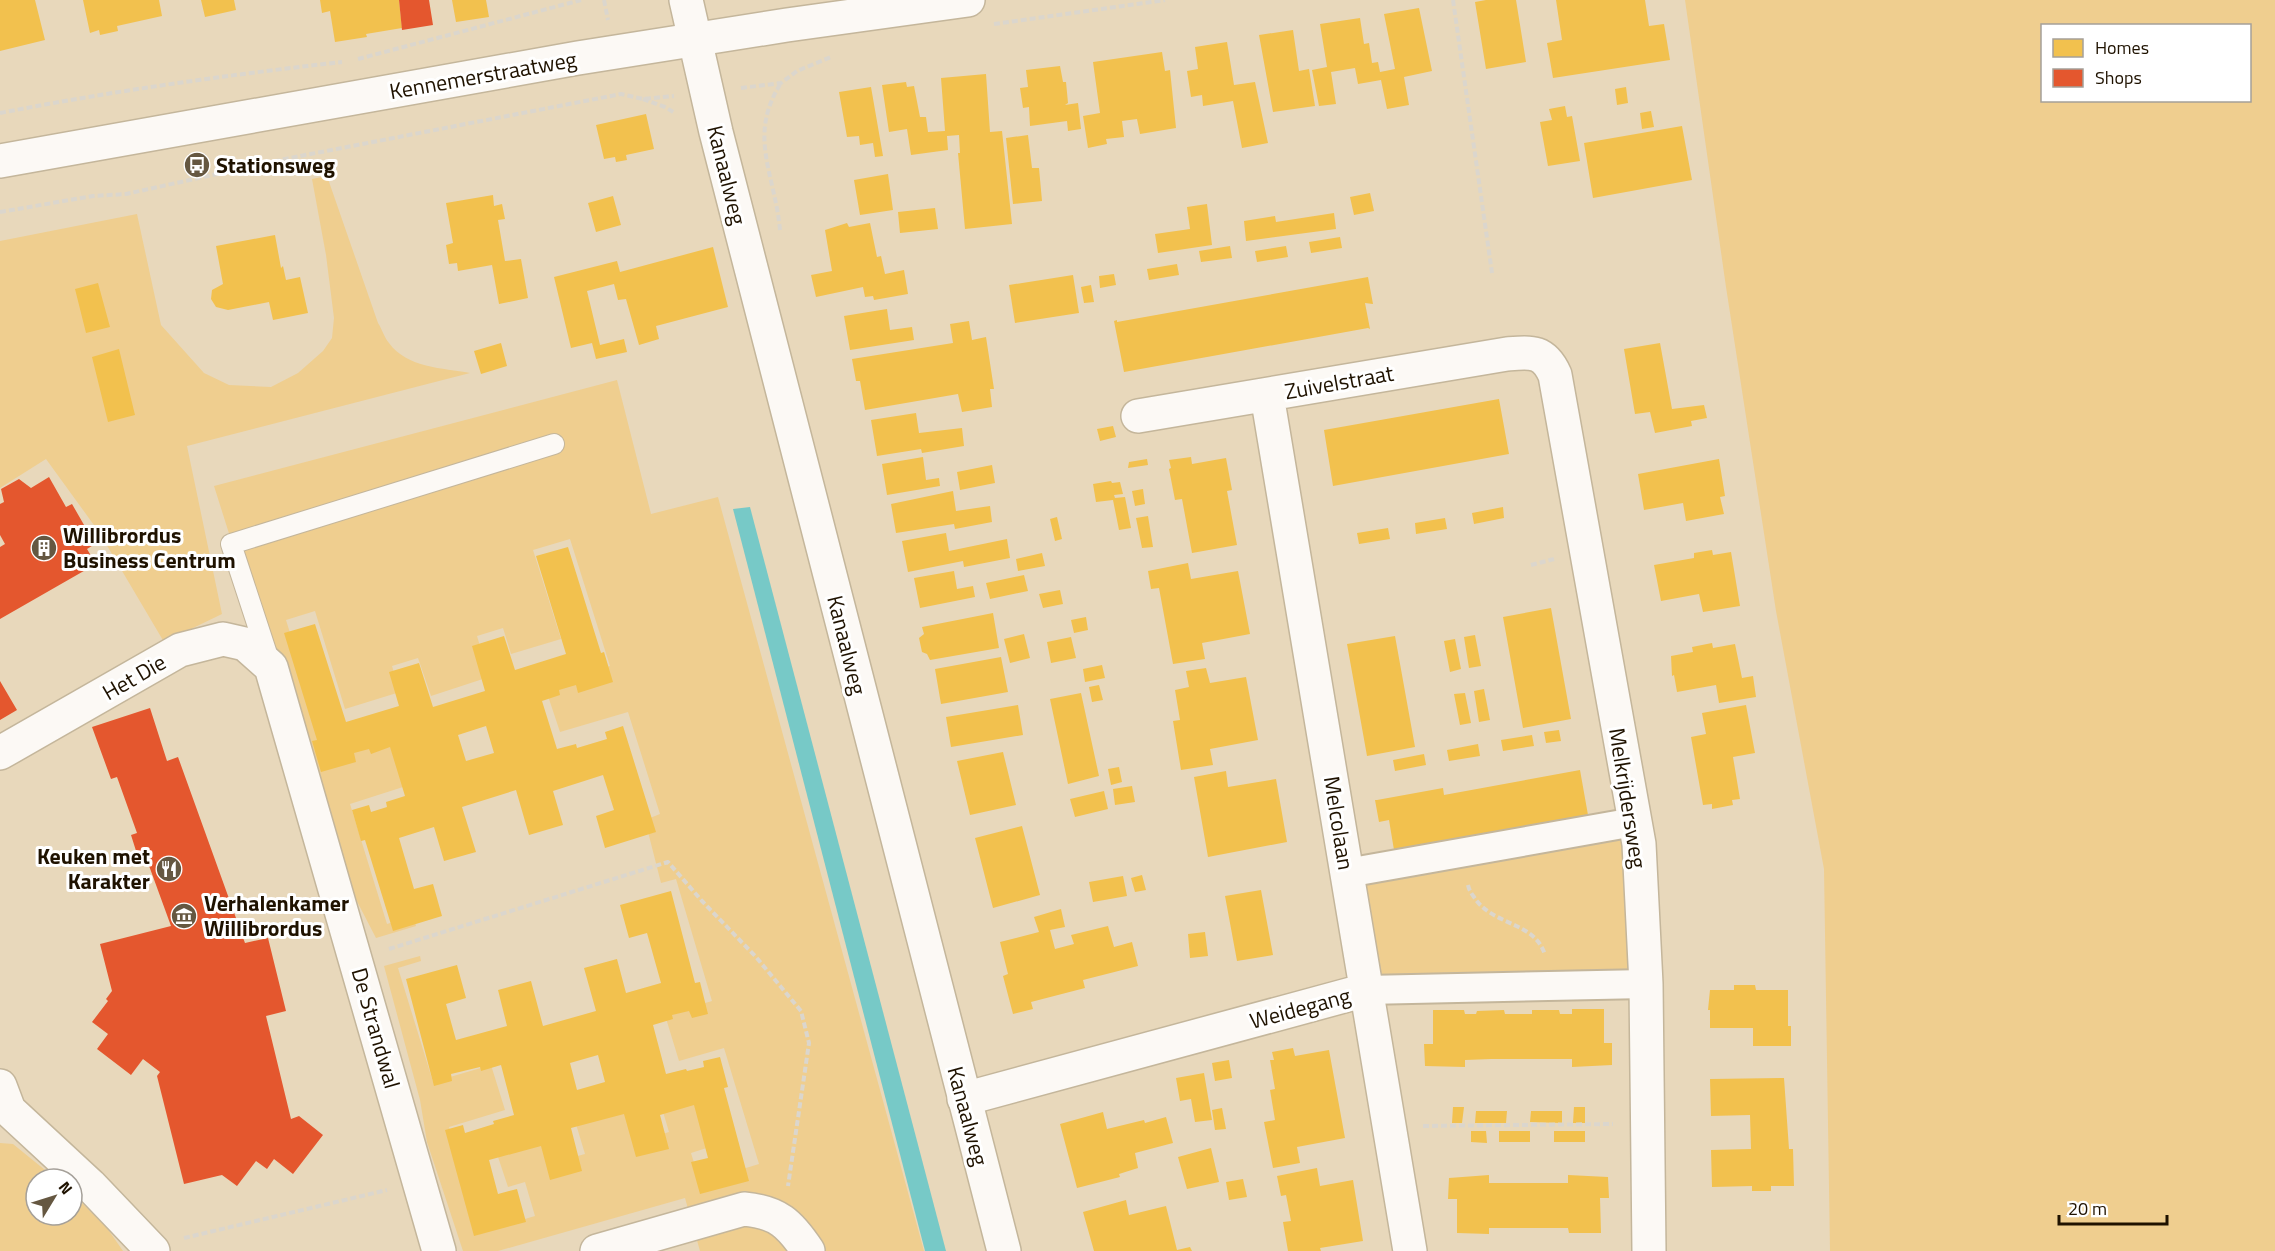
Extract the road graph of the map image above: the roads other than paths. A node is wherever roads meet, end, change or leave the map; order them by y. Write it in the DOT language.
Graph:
graph roads {
  1 [pos="686,0"];
  2 [pos="968,0"];
  3 [pos="695,39"];
  4 [pos="0,161"];
  5 [pos="1539,356"];
  6 [pos="1267,395"];
  7 [pos="1138,416"];
  8 [pos="554,444"];
  9 [pos="271,667"];
  10 [pos="0,753"];
  11 [pos="1634,822"];
  12 [pos="1347,873"];
  13 [pos="1646,984"];
  14 [pos="1366,990"];
  15 [pos="964,1100"];
  16 [pos="3,1103"];
  17 [pos="150,1249"];
  18 [pos="439,1251"];
  19 [pos="597,1251"];
  20 [pos="808,1251"];
  21 [pos="1004,1251"];
  22 [pos="1410,1251"];
  23 [pos="1649,1251"];
  1 -- 3 [label="street"];
  2 -- 3 [label="street, Kennemerstraatweg"];
  3 -- 4 [label="street, Kennemerstraatweg"];
  3 -- 15 [label="street, Kanaalweg"];
  5 -- 6 [label="street, Zuivelstraat"];
  5 -- 11 [label="street, Melkrijdersweg"];
  6 -- 7 [label="street, Zuivelstraat"];
  6 -- 12 [label="street, Melcolaan"];
  8 -- 9 [label="lane"];
  9 -- 10 [label="street, Het Die"];
  9 -- 18 [label="street, De Strandwal"];
  11 -- 12 [label="street"];
  11 -- 13 [label="street, Melkrijdersweg"];
  12 -- 14 [label="street, Melcolaan"];
  13 -- 14 [label="street, Weidegang"];
  13 -- 23 [label="street, Melkrijdersweg"];
  14 -- 15 [label="street, Weidegang"];
  14 -- 22 [label="street, Melcolaan"];
  15 -- 21 [label="street, Kanaalweg"];
  16 -- 17 [label="street"];
  19 -- 20 [label="street"];
}
